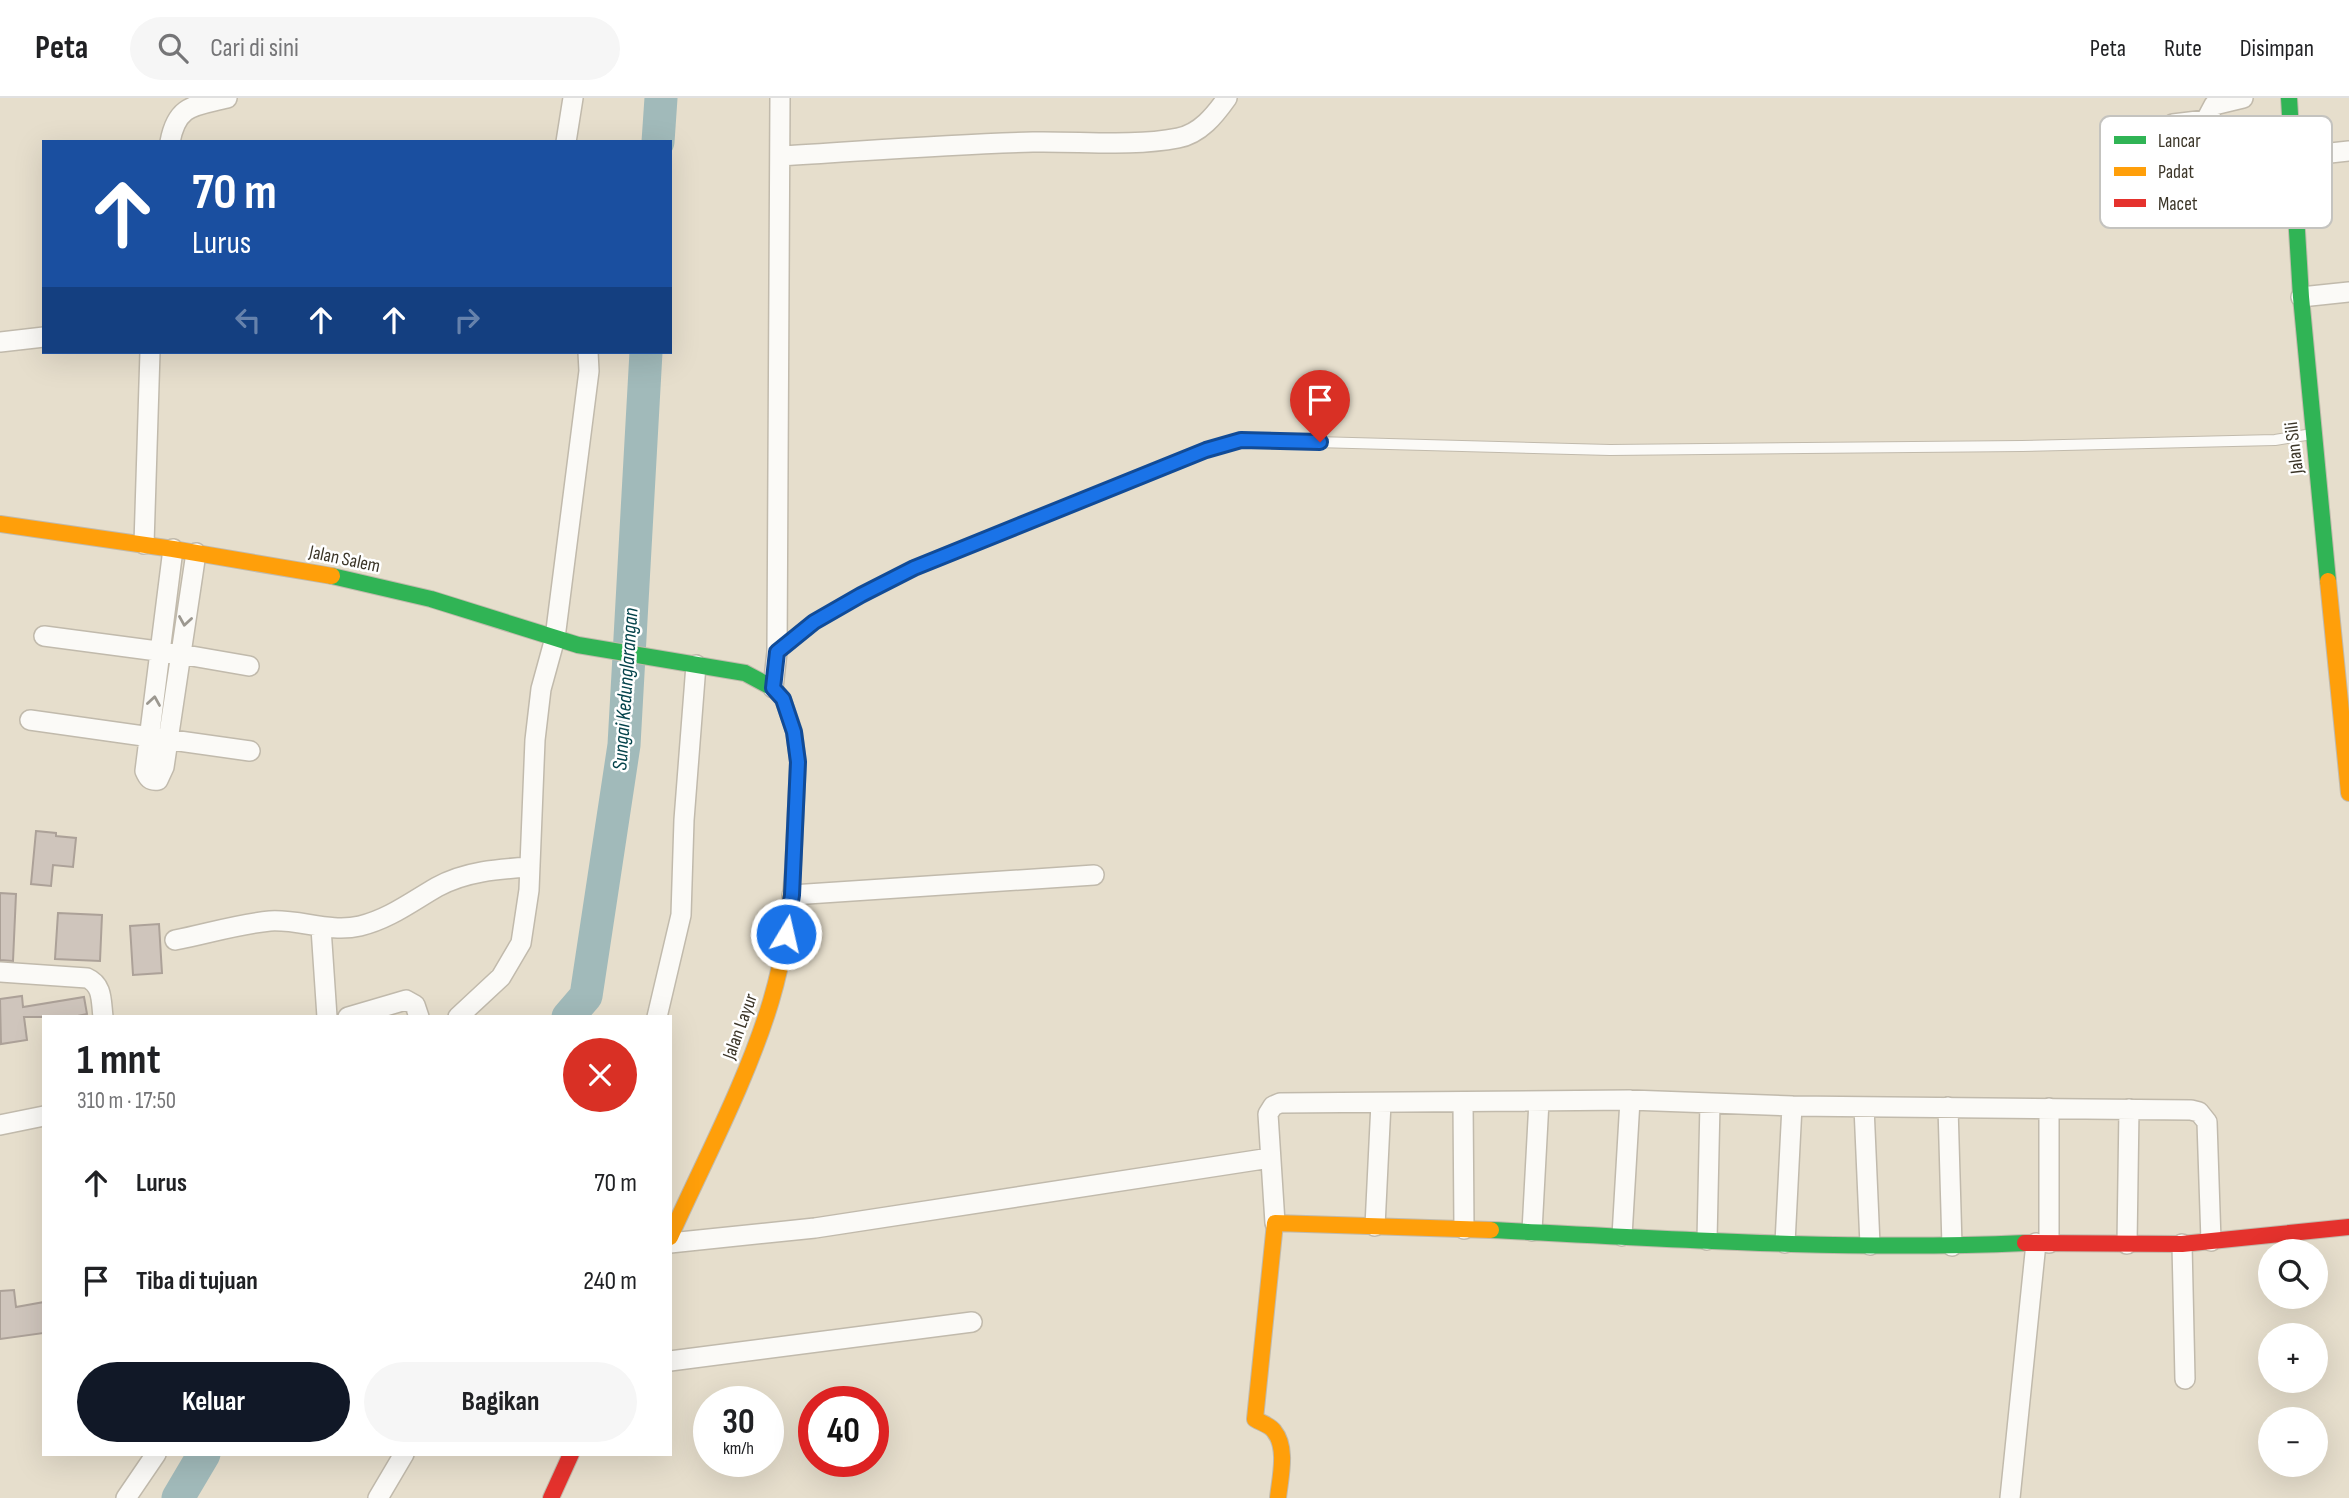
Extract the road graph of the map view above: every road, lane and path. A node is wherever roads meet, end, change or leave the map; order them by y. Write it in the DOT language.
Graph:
graph roads {
  1 [pos="227,98"];
  2 [pos="573,98"];
  3 [pos="780,98"];
  4 [pos="1227,98"];
  5 [pos="2243,98"];
  6 [pos="2289,98"];
  7 [pos="2208,116"];
  8 [pos="2291,116"];
  9 [pos="170,140"];
  10 [pos="566,140"];
  11 [pos="781,156"];
  12 [pos="2298,228"];
  13 [pos="2349,292"];
  14 [pos="2301,297"];
  15 [pos="42,337"];
  16 [pos="0,342"];
  17 [pos="150,354"];
  18 [pos="588,354"];
  19 [pos="2313,433"];
  20 [pos="0,524"];
  21 [pos="144,544"];
  22 [pos="173,549"];
  23 [pos="196,553"];
  24 [pos="44,636"];
  25 [pos="555,638"];
  26 [pos="777,652"];
  27 [pos="171,653"];
  28 [pos="696,665"];
  29 [pos="248,666"];
  30 [pos="773,688"];
  31 [pos="30,720"];
  32 [pos="158,738"];
  33 [pos="250,751"];
  34 [pos="2349,793"];
  35 [pos="530,867"];
  36 [pos="1094,875"];
  37 [pos="792,895"];
  38 [pos="321,928"];
  39 [pos="175,940"];
  40 [pos="0,972"];
  41 [pos="103,1015"];
  42 [pos="327,1015"];
  43 [pos="355,1015"];
  44 [pos="418,1015"];
  45 [pos="460,1015"];
  46 [pos="657,1015"];
  47 [pos="1630,1100"];
  48 [pos="1539,1101"];
  49 [pos="1464,1102"];
  50 [pos="1381,1103"];
  51 [pos="1710,1103"];
  52 [pos="1792,1106"];
  53 [pos="1864,1107"];
  54 [pos="1948,1107"];
  55 [pos="2045,1108"];
  56 [pos="2129,1109"];
  57 [pos="42,1116"];
  58 [pos="0,1125"];
  59 [pos="1270,1158"];
  60 [pos="1275,1223"];
  61 [pos="1375,1226"];
  62 [pos="2349,1227"];
  63 [pos="1464,1228"];
  64 [pos="1532,1231"];
  65 [pos="672,1233"];
  66 [pos="1622,1236"];
  67 [pos="1707,1240"];
  68 [pos="2211,1241"];
  69 [pos="672,1243"];
  70 [pos="1785,1243"];
  71 [pos="2043,1243"];
  72 [pos="2127,1244"];
  73 [pos="2182,1244"];
  74 [pos="1870,1245"];
  75 [pos="1952,1246"];
  76 [pos="972,1322"];
  77 [pos="672,1361"];
  78 [pos="2185,1379"];
  79 [pos="155,1456"];
  80 [pos="403,1456"];
  81 [pos="570,1456"];
  82 [pos="126,1498"];
  83 [pos="378,1498"];
  84 [pos="551,1498"];
  85 [pos="1278,1498"];
  86 [pos="2010,1498"];
  1 -- 9 [label="street"];
  2 -- 10 [label="street"];
  3 -- 11 [label="street"];
  4 -- 11 [label="street"];
  5 -- 7 [label="street"];
  6 -- 8 [label="street, Jalan Sili"];
  11 -- 26 [label="street"];
  12 -- 14 [label="street, Jalan Sili"];
  13 -- 14 [label="street"];
  14 -- 19 [label="street, Jalan Sili"];
  15 -- 16 [label="street"];
  17 -- 21 [label="street"];
  18 -- 25 [label="street"];
  19 -- 26 [label="lane"];
  19 -- 34 [label="street, Jalan Sili"];
  20 -- 21 [label="street, Jalan Salem"];
  21 -- 22 [label="street, Jalan Salem"];
  22 -- 23 [label="street, Jalan Salem"];
  22 -- 27 [label="street"];
  23 -- 25 [label="street, Jalan Salem"];
  23 -- 27 [label="street, one-way"];
  24 -- 27 [label="street"];
  25 -- 28 [label="street, Jalan Salem"];
  25 -- 35 [label="street"];
  26 -- 30 [label="street"];
  27 -- 29 [label="street"];
  27 -- 32 [label="street"];
  28 -- 30 [label="street, Jalan Salem"];
  28 -- 46 [label="street"];
  30 -- 37 [label="street, Jalan Layur"];
  31 -- 32 [label="street"];
  32 -- 33 [label="street"];
  35 -- 38 [label="street"];
  35 -- 45 [label="street"];
  36 -- 37 [label="street"];
  37 -- 65 [label="street, Jalan Layur"];
  38 -- 39 [label="street"];
  38 -- 42 [label="street"];
  40 -- 41 [label="street"];
  43 -- 44 [label="street"];
  47 -- 48 [label="street"];
  47 -- 51 [label="street"];
  47 -- 66 [label="street"];
  48 -- 49 [label="street"];
  48 -- 64 [label="street"];
  49 -- 50 [label="street"];
  49 -- 63 [label="street"];
  50 -- 59 [label="street"];
  50 -- 61 [label="street"];
  51 -- 52 [label="street"];
  51 -- 67 [label="street"];
  52 -- 53 [label="street"];
  52 -- 70 [label="street"];
  53 -- 54 [label="street"];
  53 -- 74 [label="street"];
  54 -- 55 [label="street"];
  54 -- 75 [label="street"];
  55 -- 56 [label="street"];
  55 -- 71 [label="street"];
  56 -- 68 [label="street"];
  56 -- 72 [label="street"];
  57 -- 58 [label="street"];
  59 -- 60 [label="street"];
  59 -- 69 [label="street"];
  60 -- 61 [label="street"];
  60 -- 85 [label="street"];
  61 -- 63 [label="street"];
  62 -- 68 [label="street"];
  63 -- 64 [label="street"];
  64 -- 66 [label="street"];
  66 -- 67 [label="street"];
  67 -- 70 [label="street"];
  68 -- 73 [label="street"];
  70 -- 74 [label="street"];
  71 -- 72 [label="street"];
  71 -- 75 [label="street"];
  71 -- 86 [label="street"];
  72 -- 73 [label="street"];
  73 -- 78 [label="street"];
  74 -- 75 [label="street"];
  76 -- 77 [label="street"];
  79 -- 82 [label="street"];
  80 -- 83 [label="street"];
  81 -- 84 [label="street"];
}
